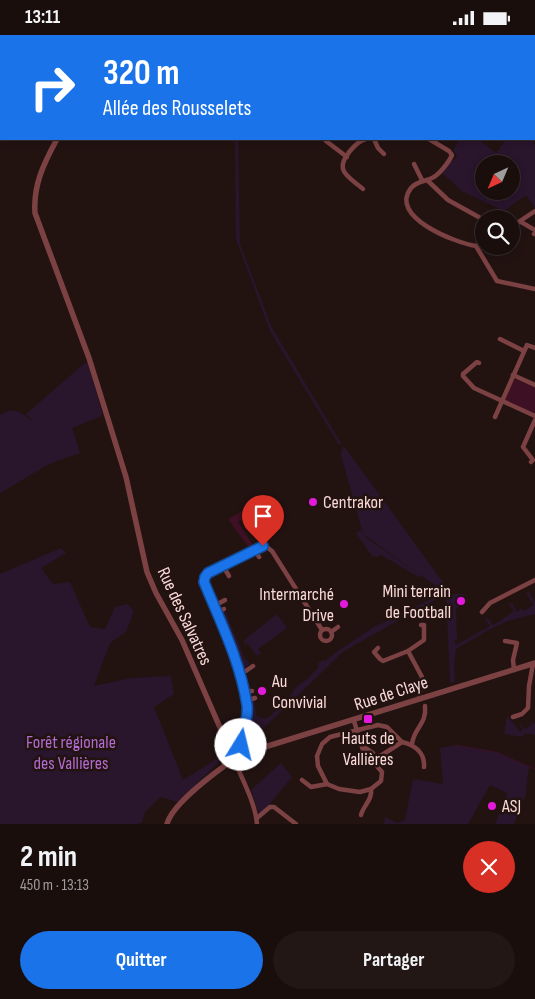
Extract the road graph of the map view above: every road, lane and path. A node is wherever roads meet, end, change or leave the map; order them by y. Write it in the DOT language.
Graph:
graph roads {
  1 [pos="56,140"];
  2 [pos="364,140"];
  3 [pos="374,140"];
  4 [pos="431,140"];
  5 [pos="326,141"];
  6 [pos="384,154"];
  7 [pos="347,157"];
  8 [pos="414,164"];
  9 [pos="424,180"];
  10 [pos="363,189"];
  11 [pos="535,211"];
  12 [pos="475,215"];
  13 [pos="521,221"];
  14 [pos="535,232"];
  15 [pos="475,247"];
  16 [pos="481,255"];
  17 [pos="535,289"];
  18 [pos="500,339"];
  19 [pos="535,348"];
  20 [pos="524,351"];
  21 [pos="479,363"];
  22 [pos="513,375"];
  23 [pos="535,385"];
  24 [pos="502,401"];
  25 [pos="535,415"];
  26 [pos="495,417"];
  27 [pos="535,420"];
  28 [pos="531,462"];
  29 [pos="255,550"];
  30 [pos="244,556"];
  31 [pos="259,557"];
  32 [pos="247,561"];
  33 [pos="223,566"];
  34 [pos="229,576"];
  35 [pos="535,580"];
  36 [pos="225,600"];
  37 [pos="214,606"];
  38 [pos="224,609"];
  39 [pos="217,612"];
  40 [pos="482,612"];
  41 [pos="422,625"];
  42 [pos="338,627"];
  43 [pos="322,630"];
  44 [pos="331,632"];
  45 [pos="505,641"];
  46 [pos="378,648"];
  47 [pos="408,651"];
  48 [pos="534,664"];
  49 [pos="253,666"];
  50 [pos="514,670"];
  51 [pos="240,675"];
  52 [pos="252,691"];
  53 [pos="244,692"];
  54 [pos="255,698"];
  55 [pos="419,699"];
  56 [pos="246,701"];
  57 [pos="425,706"];
  58 [pos="513,717"];
  59 [pos="354,721"];
  60 [pos="356,731"];
  61 [pos="225,741"];
  62 [pos="402,742"];
  63 [pos="412,744"];
  64 [pos="241,747"];
  65 [pos="255,750"];
  66 [pos="233,757"];
  67 [pos="244,758"];
  68 [pos="372,758"];
  69 [pos="224,766"];
  70 [pos="424,767"];
  71 [pos="238,769"];
  72 [pos="302,779"];
  73 [pos="327,784"];
  74 [pos="371,789"];
  75 [pos="361,815"];
  76 [pos="257,821"];
  77 [pos="167,824"];
  78 [pos="296,824"];
  1 -- 61 [label="street, Rue des Salvatres"];
  2 -- 7 [label="street"];
  3 -- 6 [label="street"];
  4 -- 9 [label="street"];
  5 -- 7 [label="street"];
  7 -- 10 [label="street"];
  8 -- 9 [label="street"];
  9 -- 12 [label="street"];
  9 -- 15 [label="street"];
  11 -- 13 [label="street"];
  13 -- 14 [label="street"];
  16 -- 17 [label="street"];
  18 -- 20 [label="street"];
  19 -- 20 [label="street"];
  20 -- 22 [label="street"];
  21 -- 24 [label="street"];
  22 -- 23 [label="street"];
  22 -- 24 [label="street"];
  24 -- 25 [label="street"];
  24 -- 26 [label="street"];
  27 -- 28 [label="street"];
  29 -- 30 [label="street"];
  29 -- 31 [label="street"];
  29 -- 43 [label="street"];
  30 -- 32 [label="street"];
  30 -- 33 [label="street"];
  33 -- 34 [label="street"];
  33 -- 37 [label="street"];
  35 -- 40 [label="street"];
  36 -- 37 [label="street"];
  37 -- 39 [label="street"];
  38 -- 39 [label="street"];
  39 -- 51 [label="street"];
  41 -- 47 [label="street"];
  42 -- 44 [label="street"];
  43 -- 44 [label="street"];
  43 -- 44 [label="street"];
  45 -- 50 [label="street"];
  46 -- 47 [label="street"];
  47 -- 55 [label="street"];
  48 -- 50 [label="street, Rue de Claye"];
  48 -- 58 [label="street"];
  49 -- 51 [label="street"];
  50 -- 55 [label="street, Rue de Claye"];
  51 -- 53 [label="street"];
  52 -- 53 [label="street"];
  53 -- 56 [label="street"];
  54 -- 56 [label="street"];
  55 -- 59 [label="street, Rue de Claye"];
  56 -- 64 [label="street"];
  57 -- 63 [label="street"];
  59 -- 60 [label="street"];
  59 -- 65 [label="street, Rue de Claye"];
  60 -- 62 [label="street"];
  60 -- 68 [label="street"];
  60 -- 73 [label="street"];
  61 -- 64 [label="street"];
  61 -- 66 [label="street, Rue des Salvatres"];
  62 -- 63 [label="street"];
  62 -- 68 [label="street"];
  63 -- 70 [label="street"];
  64 -- 65 [label="street, Rue de Claye"];
  64 -- 66 [label="street"];
  64 -- 67 [label="street"];
  65 -- 67 [label="street, Rue de Claye"];
  66 -- 67 [label="street"];
  66 -- 69 [label="street"];
  66 -- 71 [label="street"];
  67 -- 71 [label="street"];
  68 -- 74 [label="street"];
  69 -- 71 [label="street"];
  69 -- 77 [label="street"];
  71 -- 76 [label="street"];
  72 -- 73 [label="street"];
  73 -- 74 [label="street"];
  74 -- 75 [label="street"];
  76 -- 78 [label="street"];
}
